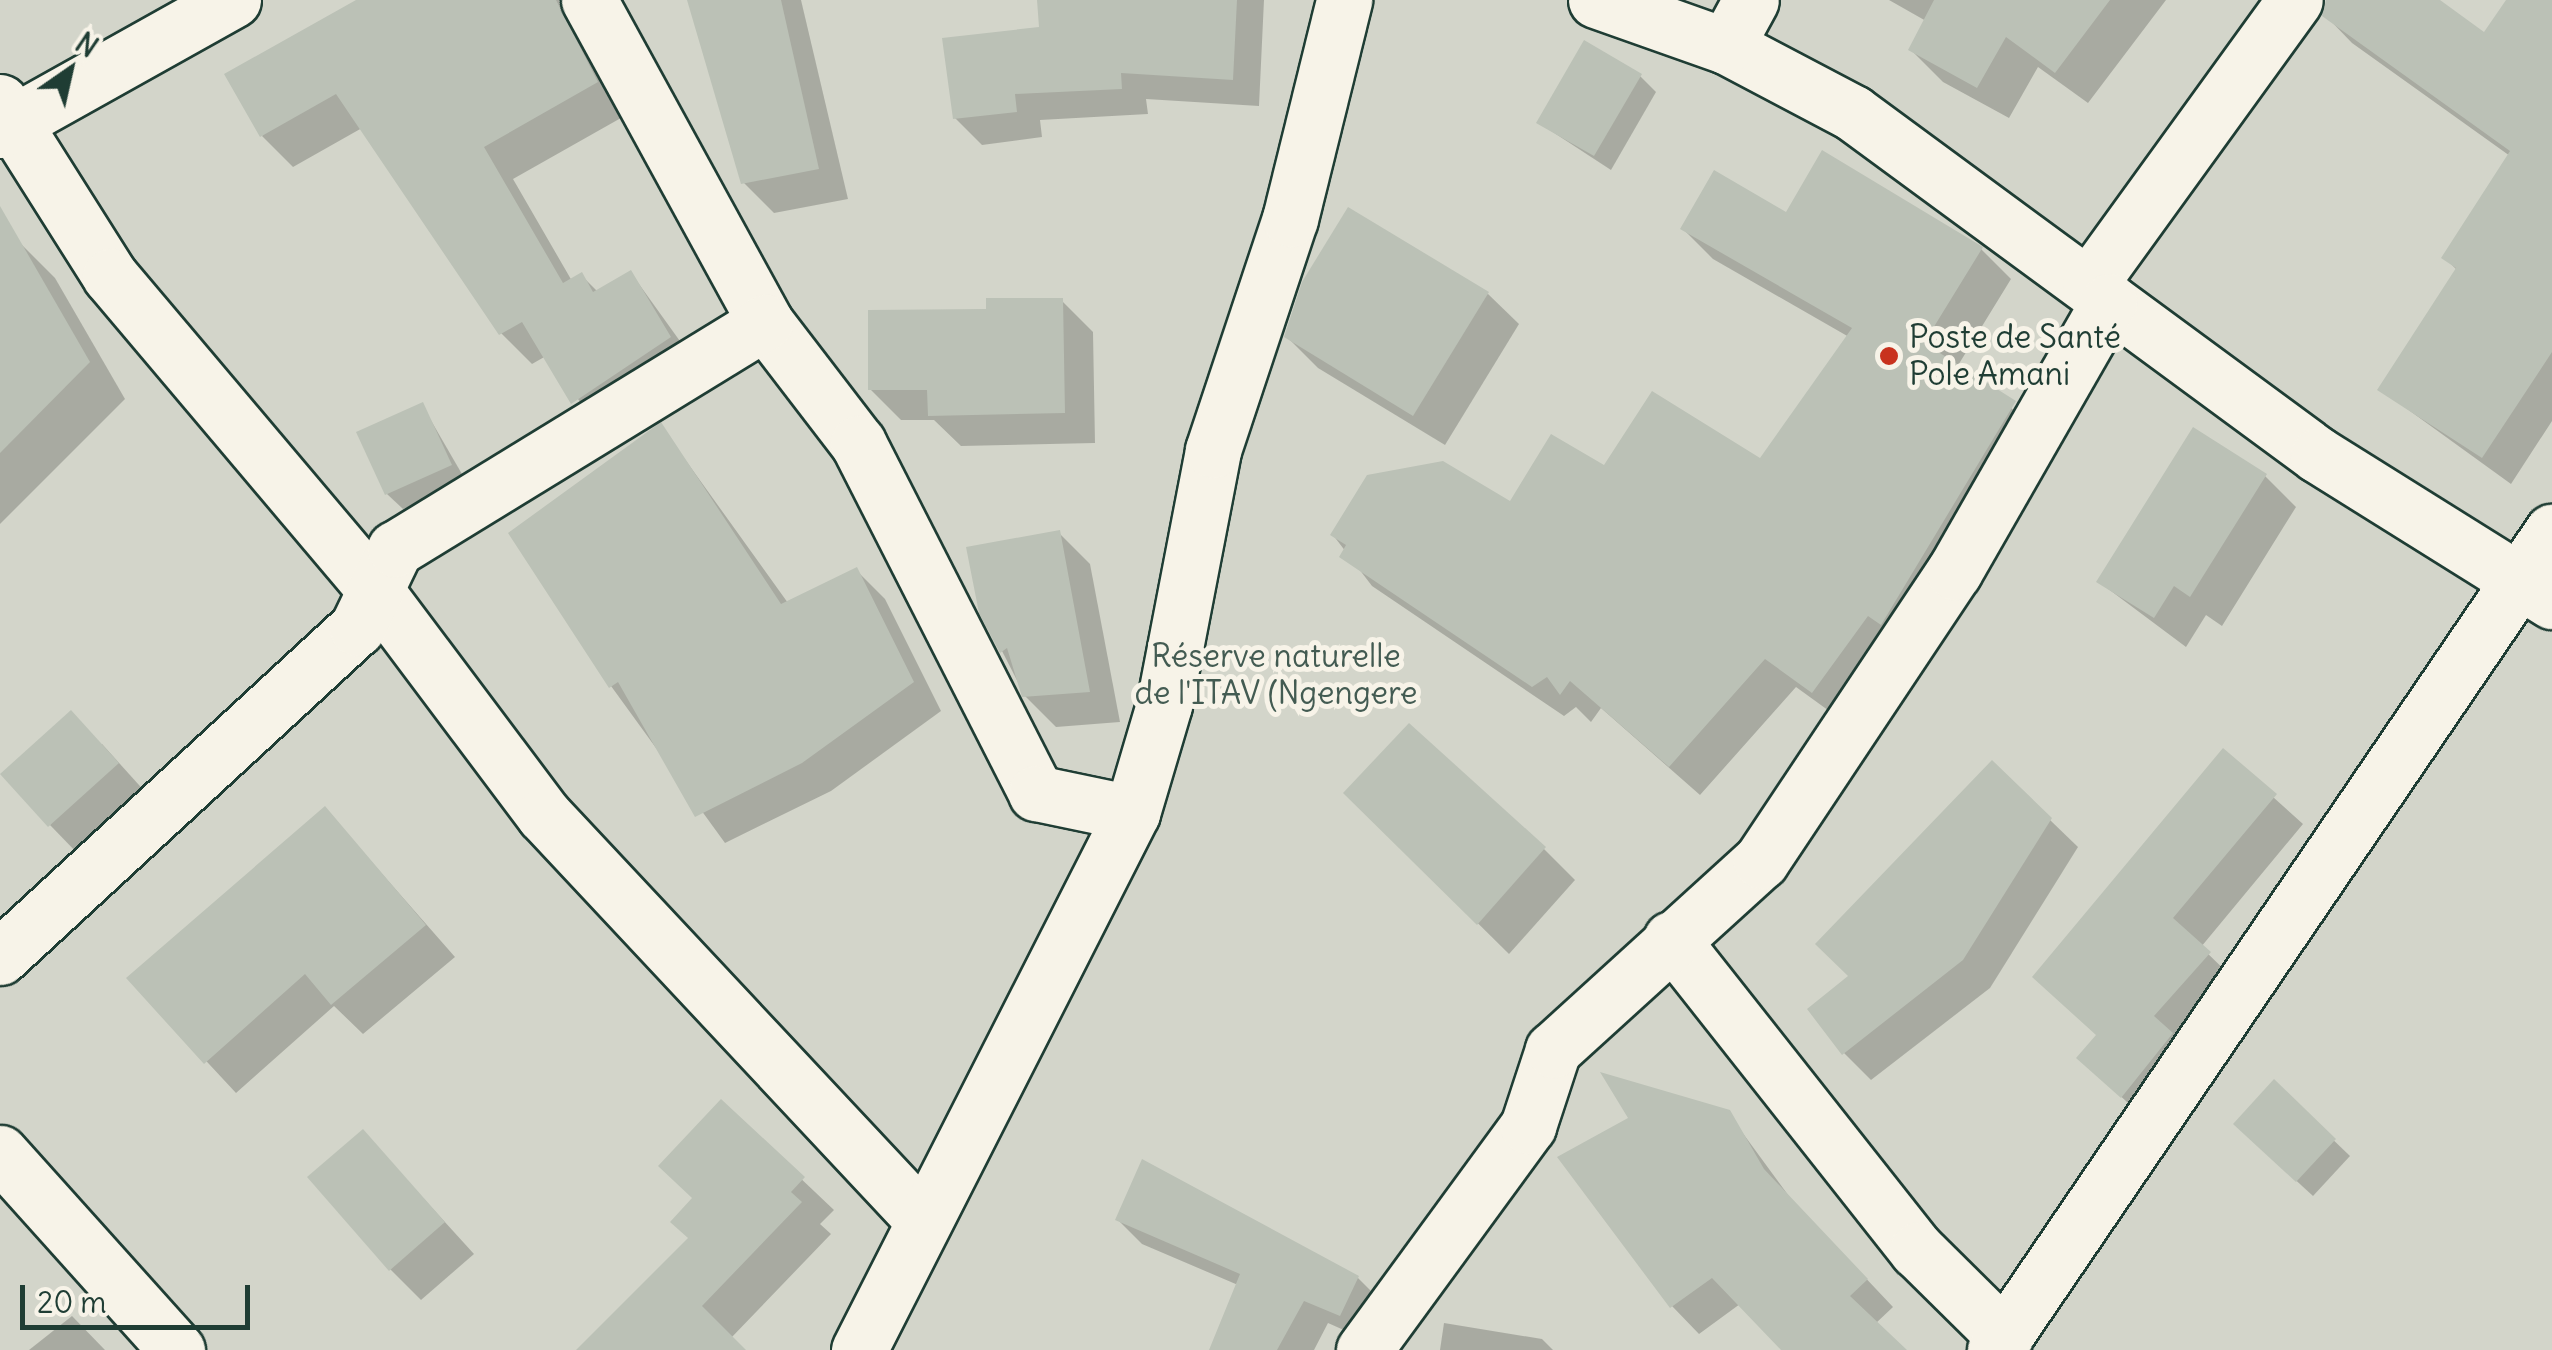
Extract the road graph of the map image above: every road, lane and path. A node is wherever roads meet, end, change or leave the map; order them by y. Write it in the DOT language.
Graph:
graph roads {
  1 [pos="233,0"];
  2 [pos="589,0"];
  3 [pos="1344,0"];
  4 [pos="1596,0"];
  5 [pos="2296,0"];
  6 [pos="1738,23"];
  7 [pos="4,118"];
  8 [pos="2100,292"];
  9 [pos="765,322"];
  10 [pos="2552,532"];
  11 [pos="2534,589"];
  12 [pos="375,590"];
  13 [pos="1132,812"];
  14 [pos="1671,939"];
  15 [pos="0,957"];
  16 [pos="0,1153"];
  17 [pos="924,1221"];
  18 [pos="2000,1344"];
  19 [pos="178,1350"];
  20 [pos="859,1350"];
  21 [pos="1364,1350"];
  1 -- 7 [label="street"];
  2 -- 9 [label="street"];
  3 -- 13 [label="street"];
  4 -- 6 [label="street"];
  5 -- 8 [label="street"];
  6 -- 8 [label="street"];
  7 -- 12 [label="street"];
  8 -- 11 [label="street"];
  8 -- 14 [label="street"];
  9 -- 12 [label="street"];
  9 -- 13 [label="street"];
  10 -- 11 [label="street"];
  11 -- 18 [label="street"];
  12 -- 15 [label="street"];
  12 -- 17 [label="street"];
  13 -- 17 [label="street"];
  14 -- 18 [label="street"];
  14 -- 21 [label="street"];
  16 -- 19 [label="street"];
  17 -- 20 [label="street"];
}
